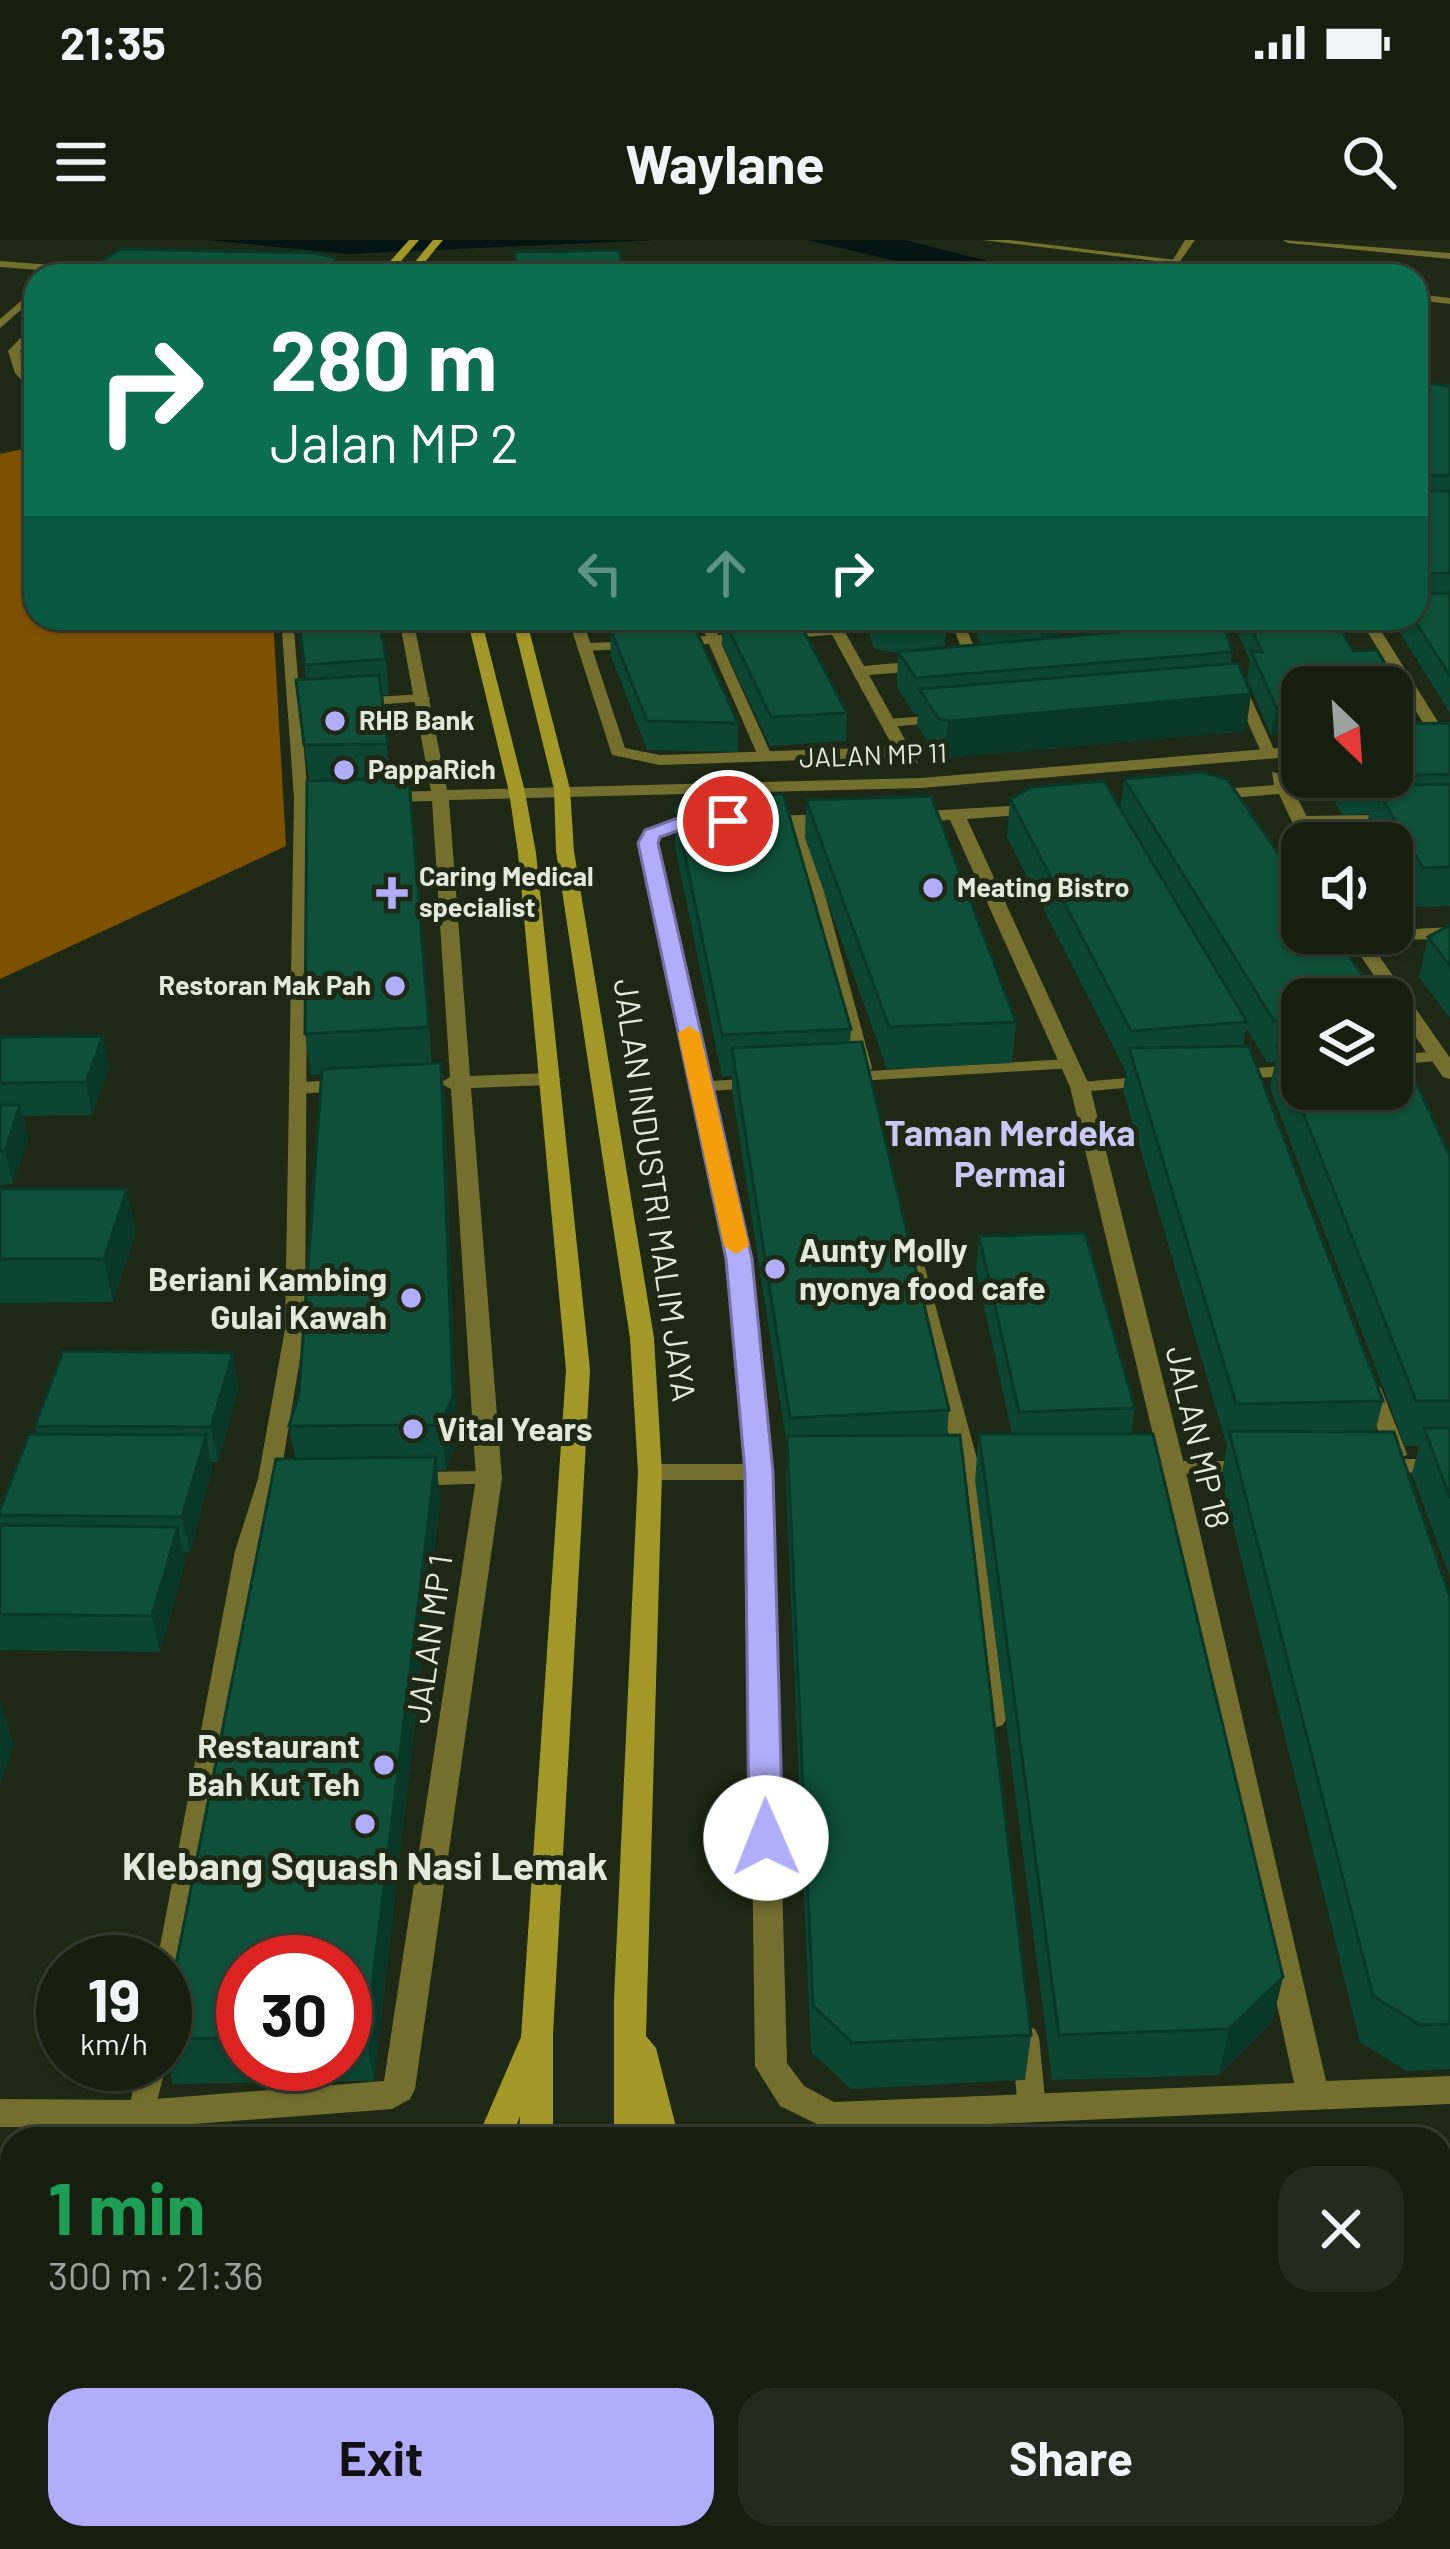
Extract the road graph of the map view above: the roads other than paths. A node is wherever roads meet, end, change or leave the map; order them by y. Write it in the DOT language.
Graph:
graph roads {
  1 [pos="414,240"];
  2 [pos="438,240"];
  3 [pos="986,240"];
  4 [pos="1190,240"];
  5 [pos="1288,240"];
  6 [pos="1450,256"];
  7 [pos="1172,260"];
  8 [pos="396,264"];
  9 [pos="422,264"];
  10 [pos="1172,264"];
  11 [pos="6,312"];
  12 [pos="0,325"];
  13 [pos="24,340"];
  14 [pos="24,380"];
  15 [pos="288,630"];
  16 [pos="409,630"];
  17 [pos="477,630"];
  18 [pos="522,630"];
  19 [pos="580,630"];
  20 [pos="710,630"];
  21 [pos="786,630"];
  22 [pos="837,630"];
  23 [pos="961,630"];
  24 [pos="1097,630"];
  25 [pos="1373,630"];
  26 [pos="714,639"];
  27 [pos="586,647"];
  28 [pos="1126,648"];
  29 [pos="1103,650"];
  30 [pos="1081,652"];
  31 [pos="995,659"];
  32 [pos="974,661"];
  33 [pos="860,671"];
  34 [pos="1234,675"];
  35 [pos="1241,693"];
  36 [pos="1217,695"];
  37 [pos="423,698"];
  38 [pos="335,704"];
  39 [pos="314,705"];
  40 [pos="292,706"];
  41 [pos="958,717"];
  42 [pos="888,723"];
  43 [pos="1439,742"];
  44 [pos="903,752"];
  45 [pos="1281,753"];
  46 [pos="1269,754"];
  47 [pos="765,756"];
  48 [pos="1281,782"];
  49 [pos="921,783"];
  50 [pos="760,787"];
  51 [pos="562,789"];
  52 [pos="1281,789"];
  53 [pos="517,792"];
  54 [pos="440,795"];
  55 [pos="1193,796"];
  56 [pos="357,798"];
  57 [pos="1289,798"];
  58 [pos="1061,807"];
  59 [pos="957,816"];
  60 [pos="889,818"];
  61 [pos="1450,818"];
  62 [pos="866,819"];
  63 [pos="748,820"];
  64 [pos="769,820"];
  65 [pos="798,820"];
  66 [pos="1300,820"];
  67 [pos="728,821"];
  68 [pos="1413,933"];
  69 [pos="1450,933"];
  70 [pos="1369,954"];
  71 [pos="1244,1052"];
  72 [pos="1413,1062"];
  73 [pos="1445,1065"];
  74 [pos="1281,1071"];
  75 [pos="1255,1073"];
  76 [pos="1074,1076"];
  77 [pos="1211,1077"];
  78 [pos="551,1079"];
  79 [pos="818,1080"];
  80 [pos="1167,1080"];
  81 [pos="463,1083"];
  82 [pos="770,1083"];
  83 [pos="416,1084"];
  84 [pos="369,1085"];
  85 [pos="699,1087"];
  86 [pos="298,1088"];
  87 [pos="868,1088"];
  88 [pos="1263,1095"];
  89 [pos="902,1216"];
  90 [pos="1360,1357"];
  91 [pos="1450,1466"];
  92 [pos="1355,1467"];
  93 [pos="1127,1468"];
  94 [pos="1173,1468"];
  95 [pos="1264,1468"];
  96 [pos="650,1472"];
  97 [pos="771,1472"];
  98 [pos="1404,1477"];
  99 [pos="489,1478"];
  100 [pos="379,1479"];
  101 [pos="997,1754"];
  102 [pos="176,1935"];
  103 [pos="630,1999"];
  104 [pos="1023,2013"];
  105 [pos="537,2034"];
  106 [pos="1450,2090"];
  107 [pos="147,2091"];
  108 [pos="1313,2093"];
  109 [pos="1032,2108"];
  110 [pos="0,2113"];
  111 [pos="142,2114"];
  112 [pos="499,2127"];
  113 [pos="536,2127"];
  114 [pos="631,2127"];
  115 [pos="659,2127"];
  1 -- 8 [label="main road"];
  2 -- 9 [label="main road"];
  3 -- 7 [label="lane"];
  4 -- 7 [label="street"];
  5 -- 6 [label="street"];
  7 -- 10 [label="street"];
  11 -- 12 [label="street"];
  13 -- 14 [label="street"];
  15 -- 40 [label="lane"];
  16 -- 37 [label="street, JALAN MP 1"];
  17 -- 53 [label="main road"];
  18 -- 51 [label="main road, JALAN INDUSTRI MALIM JAYA"];
  19 -- 27 [label="street"];
  20 -- 26 [label="lane"];
  21 -- 26 [label="lane"];
  22 -- 33 [label="street"];
  23 -- 32 [label="lane"];
  24 -- 29 [label="street"];
  25 -- 43 [label="street"];
  26 -- 27 [label="lane"];
  26 -- 47 [label="lane"];
  27 -- 47 [label="street"];
  28 -- 29 [label="street"];
  29 -- 30 [label="street"];
  31 -- 32 [label="street"];
  32 -- 33 [label="street"];
  33 -- 42 [label="street"];
  34 -- 35 [label="lane"];
  35 -- 36 [label="lane"];
  35 -- 46 [label="lane"];
  37 -- 38 [label="lane"];
  37 -- 54 [label="street, JALAN MP 1"];
  39 -- 40 [label="lane"];
  40 -- 86 [label="lane"];
  41 -- 42 [label="lane"];
  42 -- 44 [label="street"];
  44 -- 47 [label="street"];
  44 -- 49 [label="street"];
  45 -- 46 [label="street, JALAN MP 11"];
  46 -- 48 [label="street"];
  46 -- 49 [label="street, JALAN MP 11"];
  49 -- 50 [label="street, JALAN MP 11"];
  50 -- 51 [label="street, JALAN MP 11"];
  50 -- 64 [label="street"];
  51 -- 53 [label="street, JALAN MP 11"];
  51 -- 96 [label="main road, JALAN INDUSTRI MALIM JAYA"];
  52 -- 55 [label="street"];
  53 -- 54 [label="street, JALAN MP 11"];
  53 -- 78 [label="main road"];
  54 -- 56 [label="street, JALAN MP 11"];
  54 -- 81 [label="street, JALAN MP 1"];
  57 -- 66 [label="street"];
  58 -- 59 [label="street"];
  59 -- 60 [label="street"];
  59 -- 76 [label="street, JALAN MP 18"];
  61 -- 66 [label="lane"];
  62 -- 65 [label="street"];
  63 -- 64 [label="street"];
  64 -- 65 [label="street"];
  65 -- 87 [label="lane"];
  67 -- 85 [label="street"];
  68 -- 69 [label="street"];
  70 -- 73 [label="street"];
  71 -- 75 [label="lane"];
  72 -- 73 [label="lane"];
  74 -- 75 [label="lane"];
  75 -- 77 [label="lane"];
  75 -- 88 [label="lane"];
  76 -- 80 [label="lane"];
  76 -- 87 [label="lane"];
  76 -- 94 [label="street, JALAN MP 18"];
  78 -- 81 [label="street"];
  78 -- 105 [label="main road"];
  79 -- 87 [label="lane"];
  81 -- 83 [label="street"];
  81 -- 99 [label="street, JALAN MP 1"];
  82 -- 85 [label="lane"];
  84 -- 86 [label="street"];
  85 -- 97 [label="street"];
  86 -- 102 [label="lane"];
  89 -- 101 [label="lane"];
  90 -- 98 [label="lane"];
  91 -- 98 [label="lane"];
  92 -- 98 [label="lane"];
  93 -- 94 [label="lane"];
  94 -- 95 [label="lane"];
  94 -- 108 [label="street, JALAN MP 18"];
  96 -- 97 [label="street"];
  96 -- 103 [label="main road, JALAN INDUSTRI MALIM JAYA"];
  97 -- 109 [label="street"];
  99 -- 100 [label="lane"];
  99 -- 111 [label="street, JALAN MP 1"];
  103 -- 114 [label="main road, JALAN INDUSTRI MALIM JAYA"];
  103 -- 115 [label="main road"];
  104 -- 109 [label="lane"];
  105 -- 112 [label="main road"];
  105 -- 113 [label="main road"];
  106 -- 108 [label="street"];
  107 -- 111 [label="lane"];
  108 -- 109 [label="street"];
  110 -- 111 [label="street, JALAN MP 1"];
}
